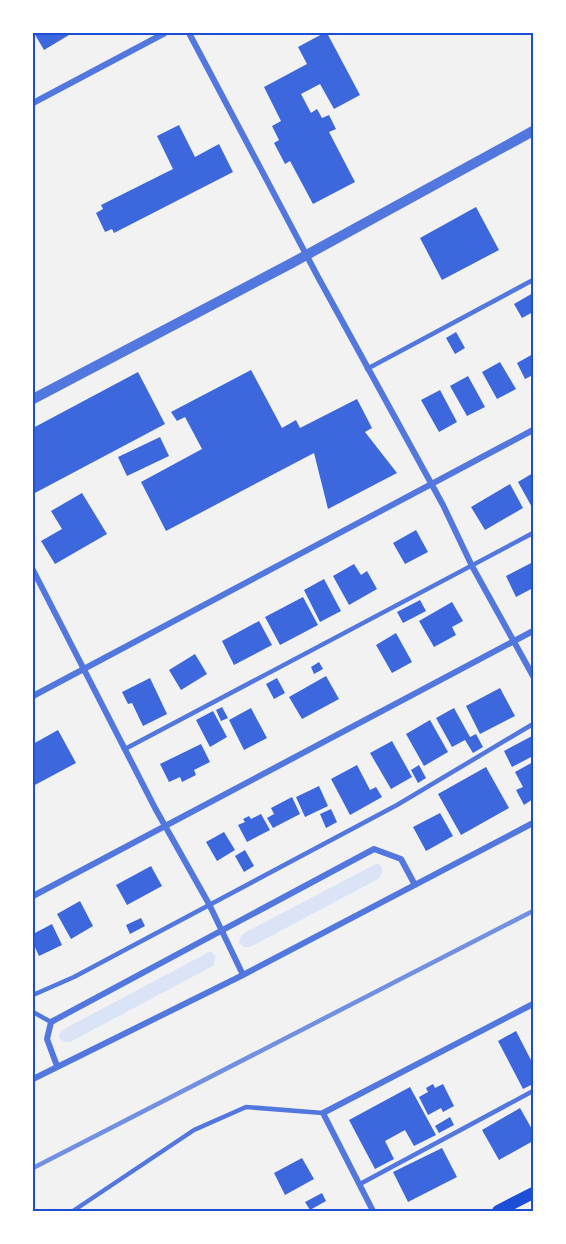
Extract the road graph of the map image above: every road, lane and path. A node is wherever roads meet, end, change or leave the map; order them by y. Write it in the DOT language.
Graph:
graph roads {
  1 [pos="165,33"];
  2 [pos="189,33"];
  3 [pos="33,103"];
  4 [pos="533,131"];
  5 [pos="306,254"];
  6 [pos="533,280"];
  7 [pos="367,369"];
  8 [pos="33,399"];
  9 [pos="533,430"];
  10 [pos="432,484"];
  11 [pos="533,533"];
  12 [pos="472,566"];
  13 [pos="33,570"];
  14 [pos="533,631"];
  15 [pos="514,640"];
  16 [pos="84,669"];
  17 [pos="533,676"];
  18 [pos="33,696"];
  19 [pos="533,724"];
  20 [pos="125,749"];
  21 [pos="533,823"];
  22 [pos="164,825"];
  23 [pos="415,885"];
  24 [pos="33,896"];
  25 [pos="208,904"];
  26 [pos="222,931"];
  27 [pos="243,975"];
  28 [pos="33,995"];
  29 [pos="533,1004"];
  30 [pos="33,1012"];
  31 [pos="51,1022"];
  32 [pos="57,1066"];
  33 [pos="33,1079"];
  34 [pos="533,1091"];
  35 [pos="323,1113"];
  36 [pos="360,1184"];
  37 [pos="533,1193"];
  38 [pos="73,1211"];
  39 [pos="374,1211"];
  40 [pos="498,1211"];
  1 -- 3 [label="street"];
  2 -- 5 [label="street"];
  4 -- 5 [label="street"];
  5 -- 7 [label="street"];
  5 -- 8 [label="street"];
  6 -- 7 [label="lane"];
  7 -- 10 [label="street"];
  9 -- 10 [label="street"];
  10 -- 12 [label="street"];
  10 -- 16 [label="street"];
  11 -- 12 [label="lane"];
  12 -- 15 [label="street"];
  12 -- 20 [label="lane"];
  13 -- 16 [label="street"];
  14 -- 15 [label="street"];
  15 -- 17 [label="street"];
  15 -- 22 [label="street"];
  16 -- 18 [label="street"];
  16 -- 20 [label="street"];
  19 -- 25 [label="lane"];
  20 -- 22 [label="street"];
  21 -- 23 [label="street"];
  22 -- 24 [label="street"];
  22 -- 25 [label="street"];
  23 -- 26 [label="street"];
  23 -- 27 [label="street"];
  25 -- 26 [label="street"];
  25 -- 28 [label="lane"];
  26 -- 27 [label="street"];
  26 -- 31 [label="street"];
  27 -- 32 [label="street"];
  29 -- 35 [label="street"];
  30 -- 31 [label="lane"];
  31 -- 32 [label="street"];
  32 -- 33 [label="street"];
  34 -- 36 [label="lane"];
  35 -- 36 [label="street"];
  35 -- 38 [label="lane"];
  36 -- 39 [label="street"];
  37 -- 40 [label="main road"];
}
